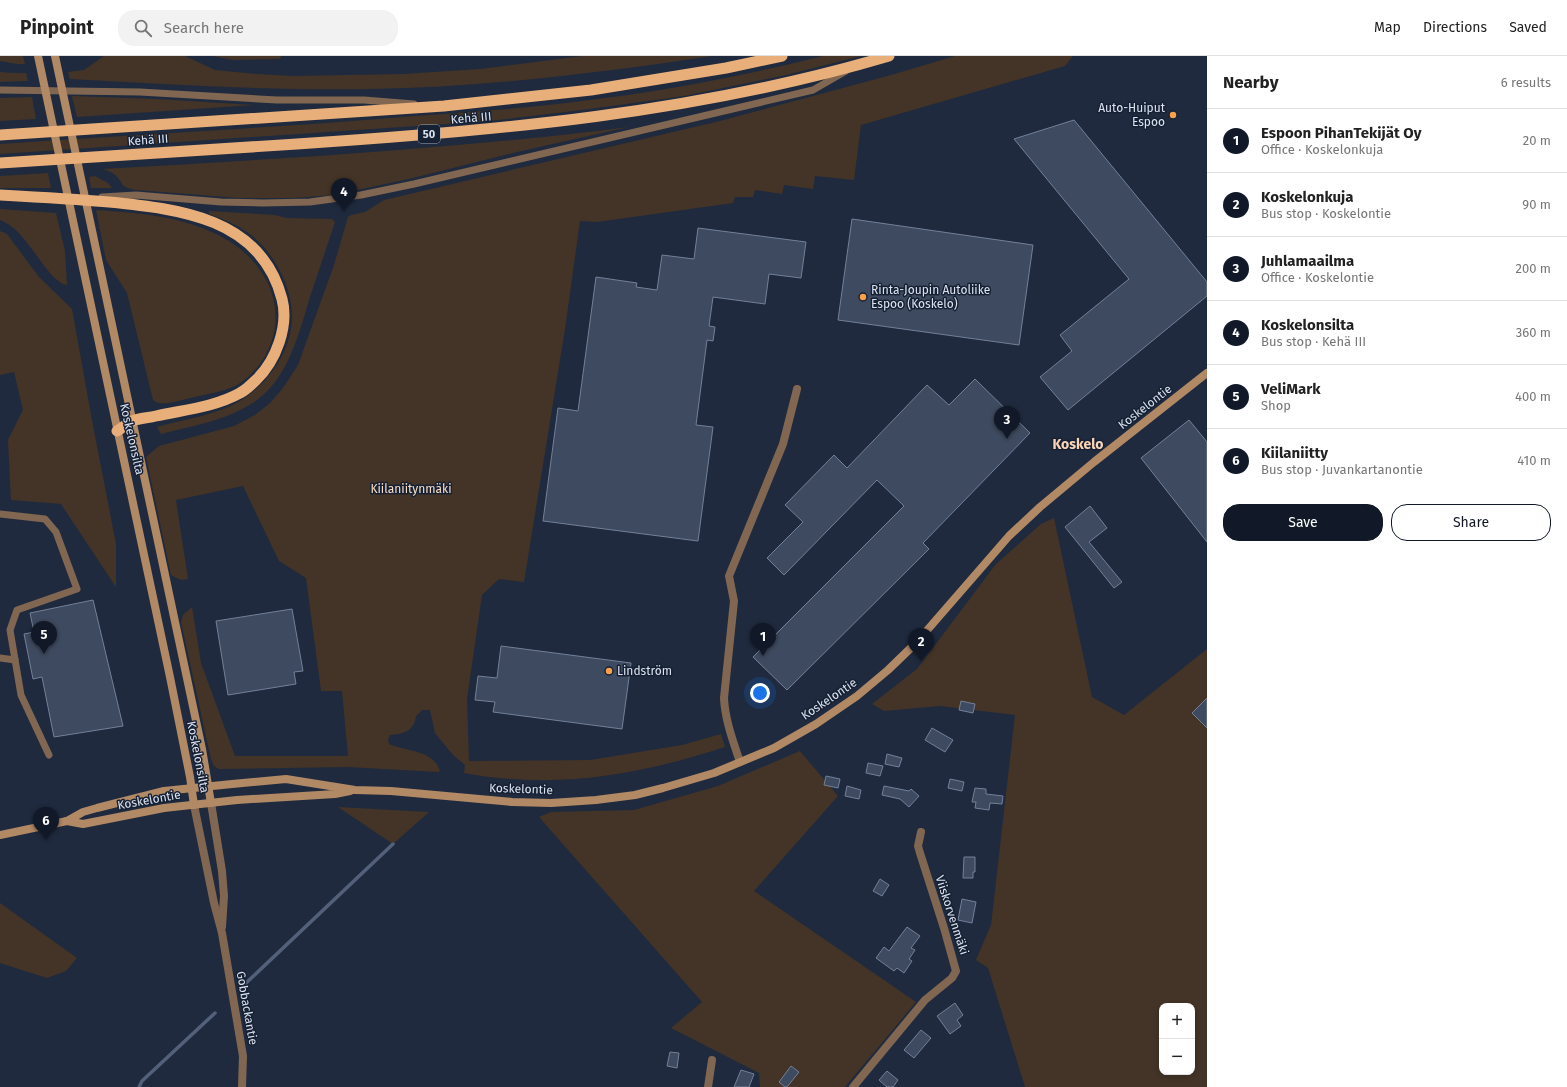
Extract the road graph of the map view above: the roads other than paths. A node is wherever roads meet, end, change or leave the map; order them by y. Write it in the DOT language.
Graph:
graph roads {
  1 [pos="55,56"];
  2 [pos="782,56"];
  3 [pos="889,56"];
  4 [pos="39,57"];
  5 [pos="854,66"];
  6 [pos="0,90"];
  7 [pos="444,106"];
  8 [pos="0,135"];
  9 [pos="0,163"];
  10 [pos="0,195"];
  11 [pos="72,199"];
  12 [pos="1207,373"];
  13 [pos="797,390"];
  14 [pos="131,421"];
  15 [pos="117,431"];
  16 [pos="0,514"];
  17 [pos="0,658"];
  18 [pos="15,660"];
  19 [pos="48,755"];
  20 [pos="740,762"];
  21 [pos="209,786"];
  22 [pos="192,788"];
  23 [pos="355,790"];
  24 [pos="211,803"];
  25 [pos="194,805"];
  26 [pos="68,821"];
  27 [pos="921,832"];
  28 [pos="0,835"];
  29 [pos="222,933"];
  30 [pos="712,1060"];
  31 [pos="242,1087"];
  32 [pos="708,1087"];
  33 [pos="853,1087"];
  1 -- 14 [label="main road, Koskelonsilta"];
  2 -- 7 [label="highway, Kehä III / 50"];
  3 -- 5 [label="highway, Kehä III / 50"];
  4 -- 15 [label="main road, Koskelonsilta"];
  5 -- 9 [label="highway, Kehä III / 50"];
  5 -- 11 [label="lane"];
  6 -- 7 [label="lane"];
  7 -- 8 [label="highway, Kehä III / 50"];
  10 -- 11 [label="highway"];
  11 -- 14 [label="highway"];
  12 -- 20 [label="main road, Koskelontie"];
  13 -- 20 [label="street"];
  14 -- 15 [label="highway"];
  14 -- 21 [label="main road, Koskelonsilta"];
  15 -- 22 [label="main road, Koskelonsilta"];
  16 -- 18 [label="lane"];
  17 -- 18 [label="lane"];
  18 -- 19 [label="lane"];
  20 -- 23 [label="main road, Koskelontie"];
  21 -- 22 [label="main road, Koskelontie"];
  21 -- 23 [label="main road, Koskelontie"];
  21 -- 24 [label="main road, Koskelonsilta"];
  22 -- 25 [label="main road, Koskelonsilta"];
  22 -- 26 [label="main road, Koskelontie"];
  23 -- 24 [label="main road, Koskelontie"];
  24 -- 25 [label="main road, Koskelontie"];
  24 -- 29 [label="street, Gobbackantie"];
  25 -- 26 [label="main road, Koskelontie"];
  25 -- 29 [label="street, Gobbackantie"];
  26 -- 28 [label="main road"];
  27 -- 33 [label="street, Viiskorvenmäki"];
  29 -- 31 [label="street, Gobbackantie"];
  30 -- 32 [label="street"];
}
